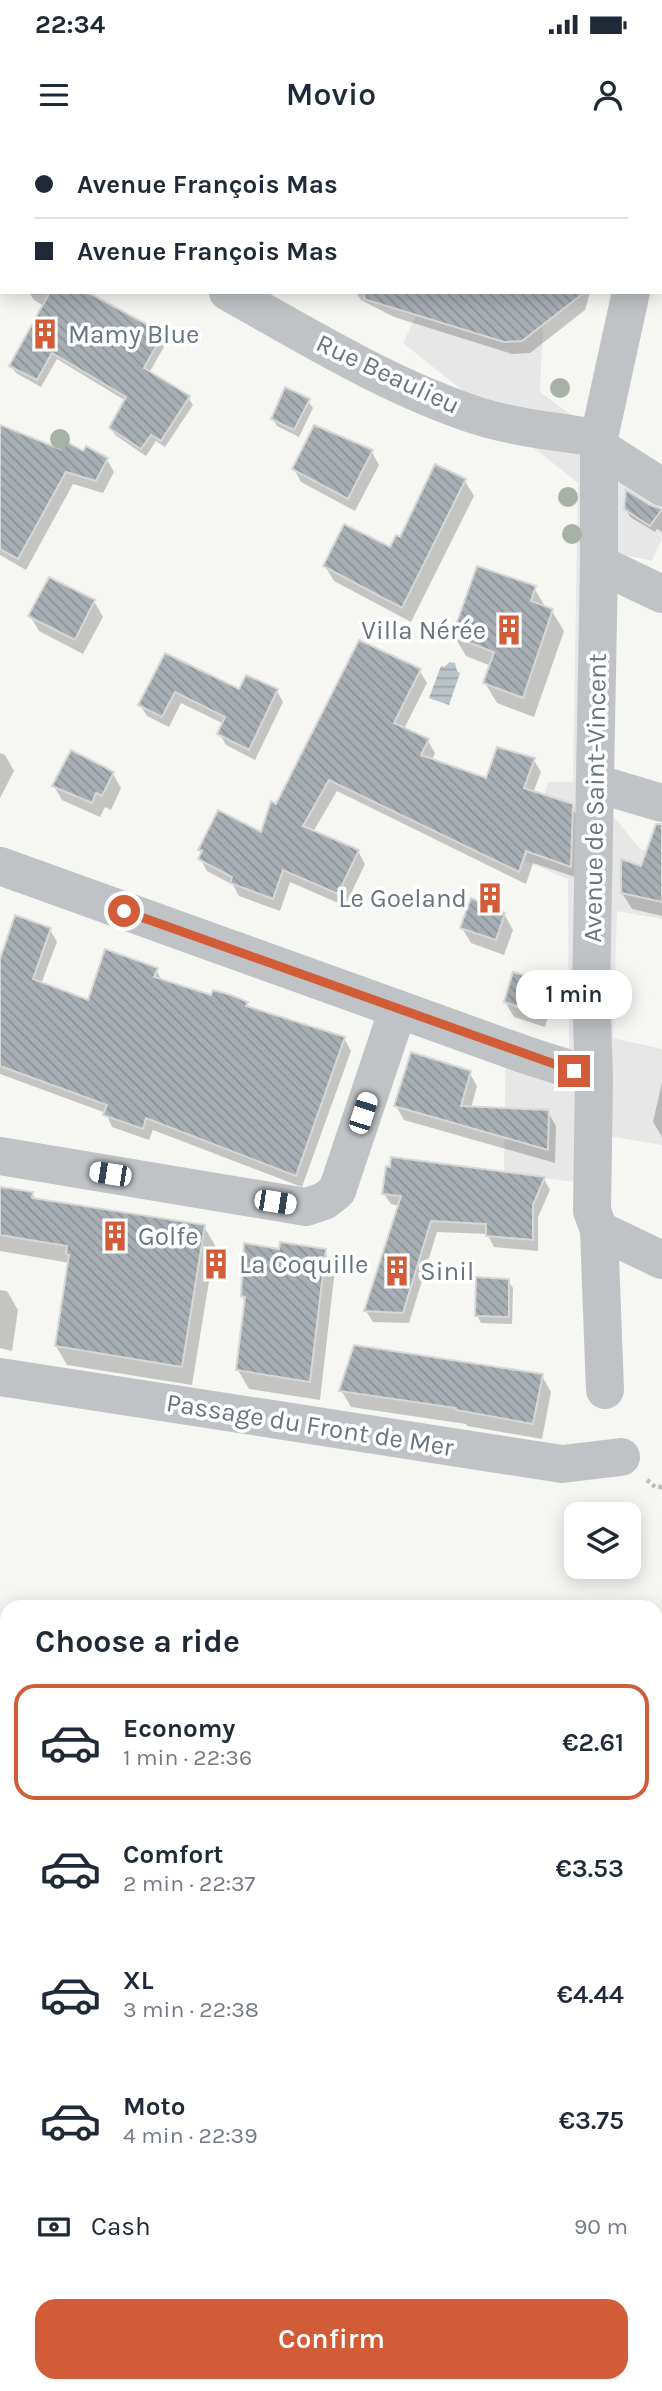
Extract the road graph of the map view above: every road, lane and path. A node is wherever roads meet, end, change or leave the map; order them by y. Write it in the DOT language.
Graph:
graph roads {
  1 [pos="232,294"];
  2 [pos="631,294"];
  3 [pos="599,443"];
  4 [pos="662,487"];
  5 [pos="599,564"];
  6 [pos="662,594"];
  7 [pos="595,783"];
  8 [pos="662,803"];
  9 [pos="0,866"];
  10 [pos="398,1009"];
  11 [pos="594,1077"];
  12 [pos="0,1156"];
  13 [pos="599,1230"];
  14 [pos="662,1260"];
  15 [pos="0,1377"];
  16 [pos="605,1390"];
  17 [pos="621,1457"];
  1 -- 3 [label="street, Rue Beaulieu"];
  2 -- 3 [label="street, Avenue de Saint-Vincent"];
  3 -- 4 [label="street"];
  3 -- 5 [label="street, Avenue de Saint-Vincent"];
  5 -- 6 [label="street"];
  5 -- 7 [label="street, Avenue de Saint-Vincent"];
  7 -- 8 [label="street"];
  7 -- 11 [label="street, Avenue de Saint-Vincent"];
  9 -- 10 [label="street"];
  10 -- 11 [label="street"];
  10 -- 12 [label="street"];
  11 -- 13 [label="street, Avenue de Saint-Vincent"];
  13 -- 14 [label="street"];
  13 -- 16 [label="street, Avenue de Saint-Vincent"];
  15 -- 17 [label="street, Passage du Front de Mer"];
}
